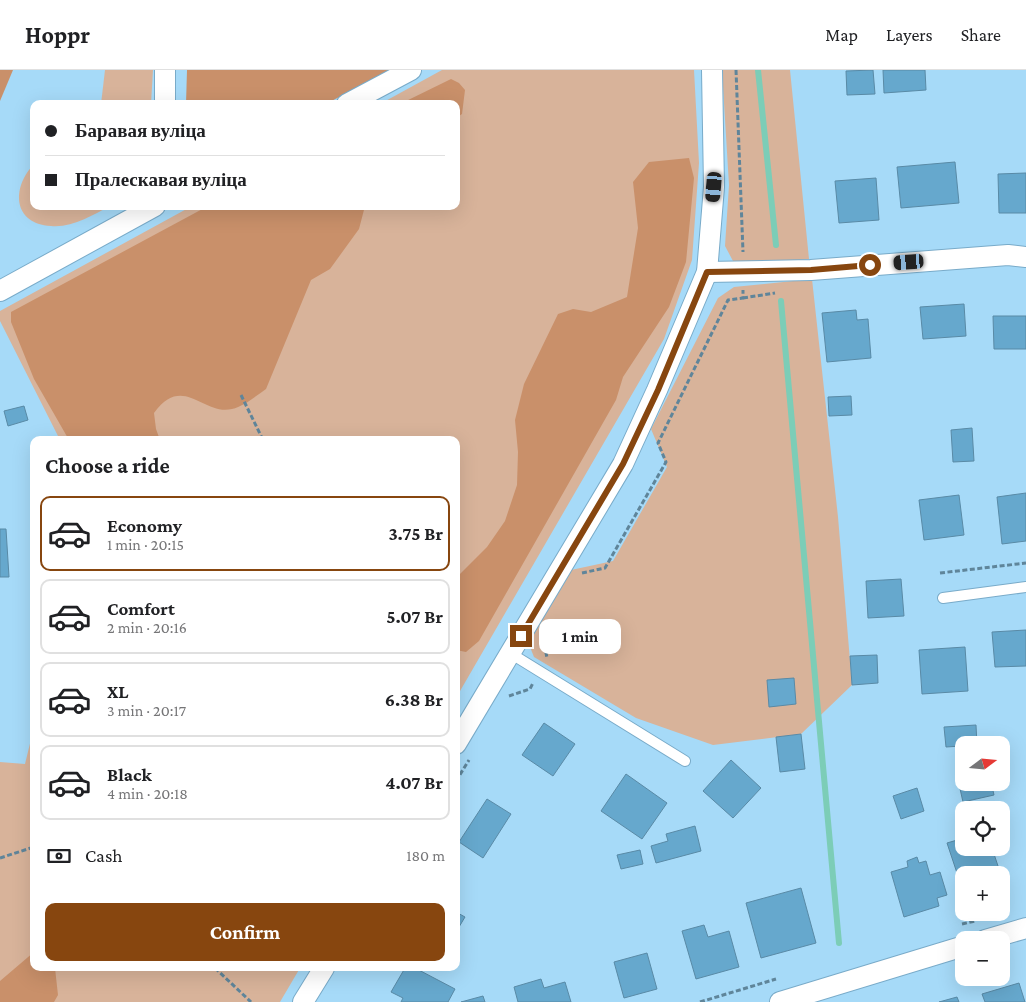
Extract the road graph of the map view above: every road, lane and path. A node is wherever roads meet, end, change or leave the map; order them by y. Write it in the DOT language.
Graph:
graph roads {
  1 [pos="165,70"];
  2 [pos="411,70"];
  3 [pos="712,70"];
  4 [pos="165,100"];
  5 [pos="355,100"];
  6 [pos="148,210"];
  7 [pos="1026,257"];
  8 [pos="707,272"];
  9 [pos="0,291"];
  10 [pos="241,395"];
  11 [pos="261,436"];
  12 [pos="1026,563"];
  13 [pos="940,573"];
  14 [pos="1026,587"];
  15 [pos="943,598"];
  16 [pos="510,653"];
  17 [pos="460,737"];
  18 [pos="685,761"];
  19 [pos="30,848"];
  20 [pos="0,858"];
  21 [pos="1026,928"];
  22 [pos="1010,933"];
  23 [pos="955,949"];
  24 [pos="219,971"];
  25 [pos="322,971"];
  26 [pos="251,1002"];
  27 [pos="303,1002"];
  28 [pos="780,1002"];
  1 -- 4 [label="street"];
  2 -- 5 [label="street"];
  3 -- 8 [label="street"];
  6 -- 9 [label="street"];
  7 -- 8 [label="street"];
  8 -- 16 [label="street"];
  10 -- 11 [label="path"];
  12 -- 13 [label="path"];
  14 -- 15 [label="lane"];
  16 -- 17 [label="street"];
  16 -- 18 [label="lane"];
  19 -- 20 [label="path"];
  21 -- 22 [label="street"];
  23 -- 28 [label="street"];
  24 -- 26 [label="path"];
  25 -- 27 [label="street"];
}
